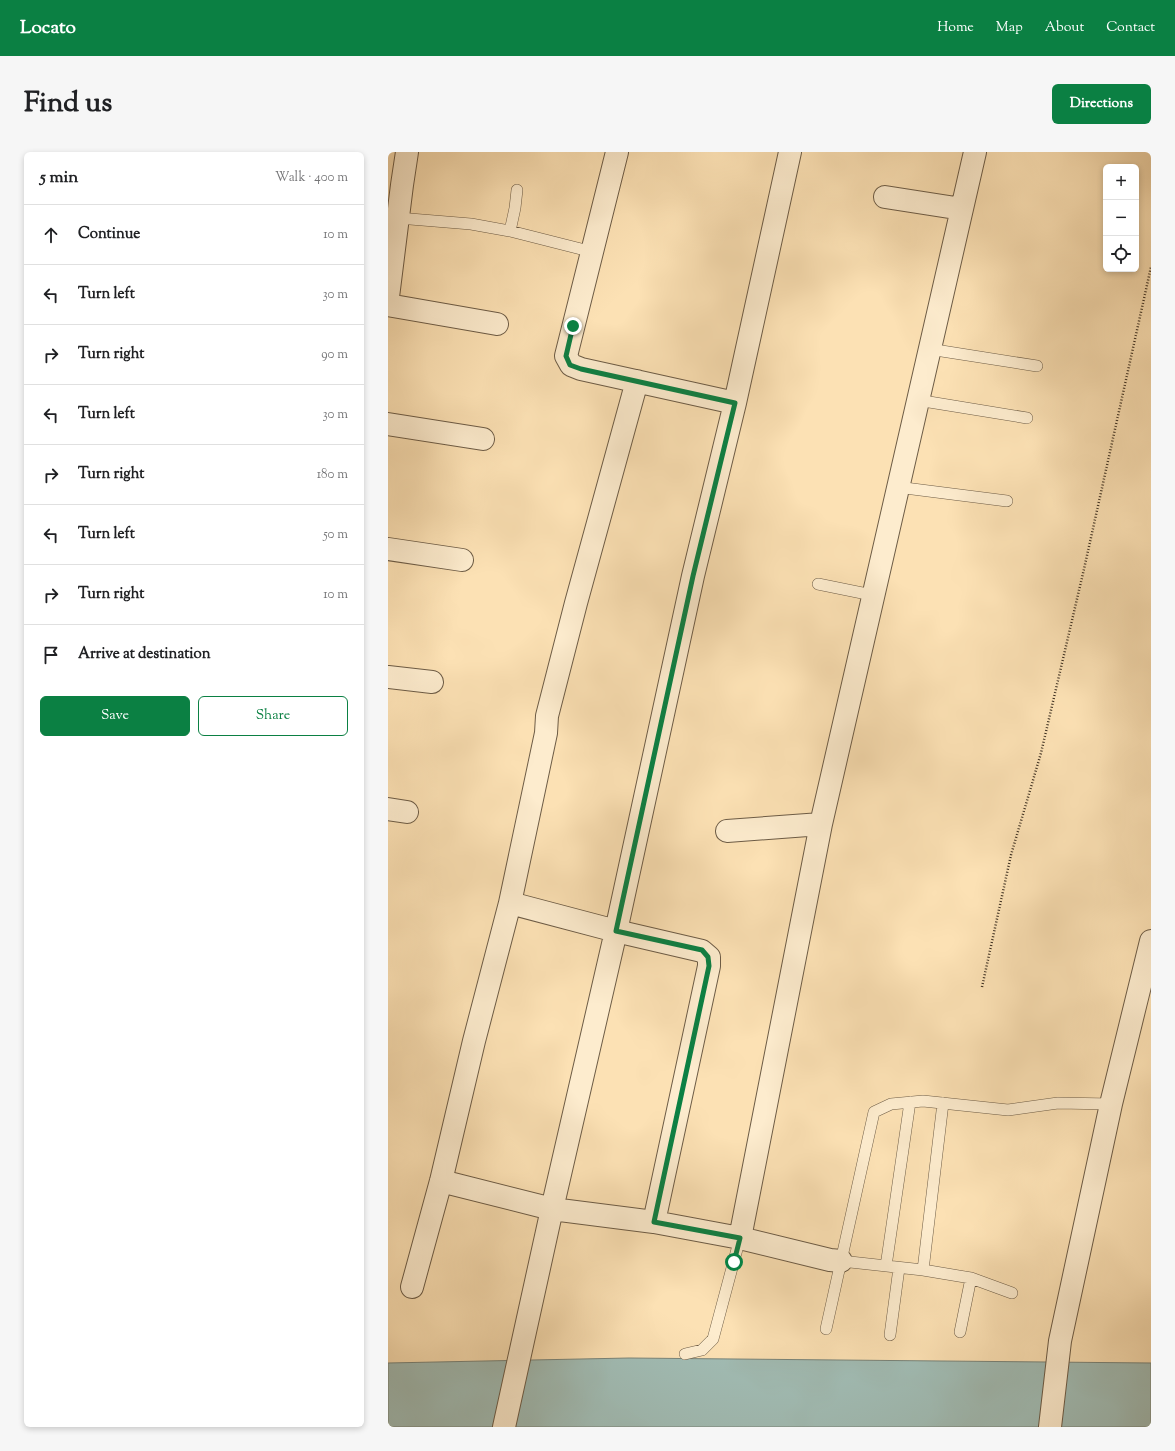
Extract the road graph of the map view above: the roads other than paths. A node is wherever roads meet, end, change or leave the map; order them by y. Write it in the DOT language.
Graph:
graph roads {
  1 [pos="407,152"];
  2 [pos="617,152"];
  3 [pos="790,152"];
  4 [pos="975,152"];
  5 [pos="517,190"];
  6 [pos="885,197"];
  7 [pos="962,209"];
  8 [pos="398,218"];
  9 [pos="510,230"];
  10 [pos="592,252"];
  11 [pos="388,298"];
  12 [pos="388,304"];
  13 [pos="497,324"];
  14 [pos="929,349"];
  15 [pos="1037,366"];
  16 [pos="637,381"];
  17 [pos="917,400"];
  18 [pos="735,403"];
  19 [pos="1027,418"];
  20 [pos="388,424"];
  21 [pos="483,439"];
  22 [pos="897,487"];
  23 [pos="1007,502"];
  24 [pos="388,549"];
  25 [pos="462,560"];
  26 [pos="818,584"];
  27 [pos="872,595"];
  28 [pos="388,677"];
  29 [pos="432,682"];
  30 [pos="821,824"];
  31 [pos="727,831"];
  32 [pos="510,903"];
  33 [pos="616,931"];
  34 [pos="1151,941"];
  35 [pos="910,1102"];
  36 [pos="943,1103"];
  37 [pos="1111,1104"];
  38 [pos="441,1181"];
  39 [pos="552,1209"];
  40 [pos="654,1222"];
  41 [pos="740,1238"];
  42 [pos="841,1261"];
  43 [pos="886,1266"];
  44 [pos="899,1268"];
  45 [pos="922,1270"];
  46 [pos="972,1278"];
  47 [pos="412,1287"];
  48 [pos="1012,1293"];
  49 [pos="826,1330"];
  50 [pos="960,1332"];
  51 [pos="890,1335"];
  52 [pos="685,1354"];
  53 [pos="504,1427"];
  54 [pos="1050,1427"];
  1 -- 8 [label="street"];
  2 -- 10 [label="street"];
  3 -- 18 [label="street"];
  4 -- 7 [label="street"];
  5 -- 9 [label="lane"];
  6 -- 7 [label="street"];
  7 -- 14 [label="street"];
  8 -- 9 [label="lane"];
  8 -- 11 [label="street"];
  9 -- 10 [label="lane"];
  10 -- 16 [label="street"];
  12 -- 13 [label="street"];
  14 -- 15 [label="lane"];
  14 -- 17 [label="street"];
  16 -- 18 [label="street"];
  16 -- 32 [label="street"];
  17 -- 19 [label="lane"];
  17 -- 22 [label="street"];
  18 -- 33 [label="street"];
  20 -- 21 [label="street"];
  22 -- 23 [label="lane"];
  22 -- 27 [label="street"];
  24 -- 25 [label="street"];
  26 -- 27 [label="lane"];
  27 -- 30 [label="street"];
  28 -- 29 [label="street"];
  30 -- 31 [label="street"];
  30 -- 41 [label="street"];
  32 -- 33 [label="street"];
  32 -- 38 [label="street"];
  33 -- 39 [label="street"];
  33 -- 40 [label="street"];
  34 -- 37 [label="street"];
  35 -- 36 [label="lane"];
  35 -- 42 [label="lane"];
  35 -- 43 [label="lane"];
  36 -- 37 [label="lane"];
  36 -- 45 [label="lane"];
  37 -- 54 [label="street"];
  38 -- 39 [label="street"];
  38 -- 47 [label="street"];
  39 -- 40 [label="street"];
  39 -- 53 [label="street"];
  40 -- 41 [label="street"];
  41 -- 42 [label="street"];
  41 -- 52 [label="lane"];
  42 -- 43 [label="lane"];
  42 -- 49 [label="lane"];
  43 -- 44 [label="lane"];
  44 -- 45 [label="lane"];
  44 -- 51 [label="lane"];
  45 -- 46 [label="lane"];
  46 -- 48 [label="lane"];
  46 -- 50 [label="lane"];
}
